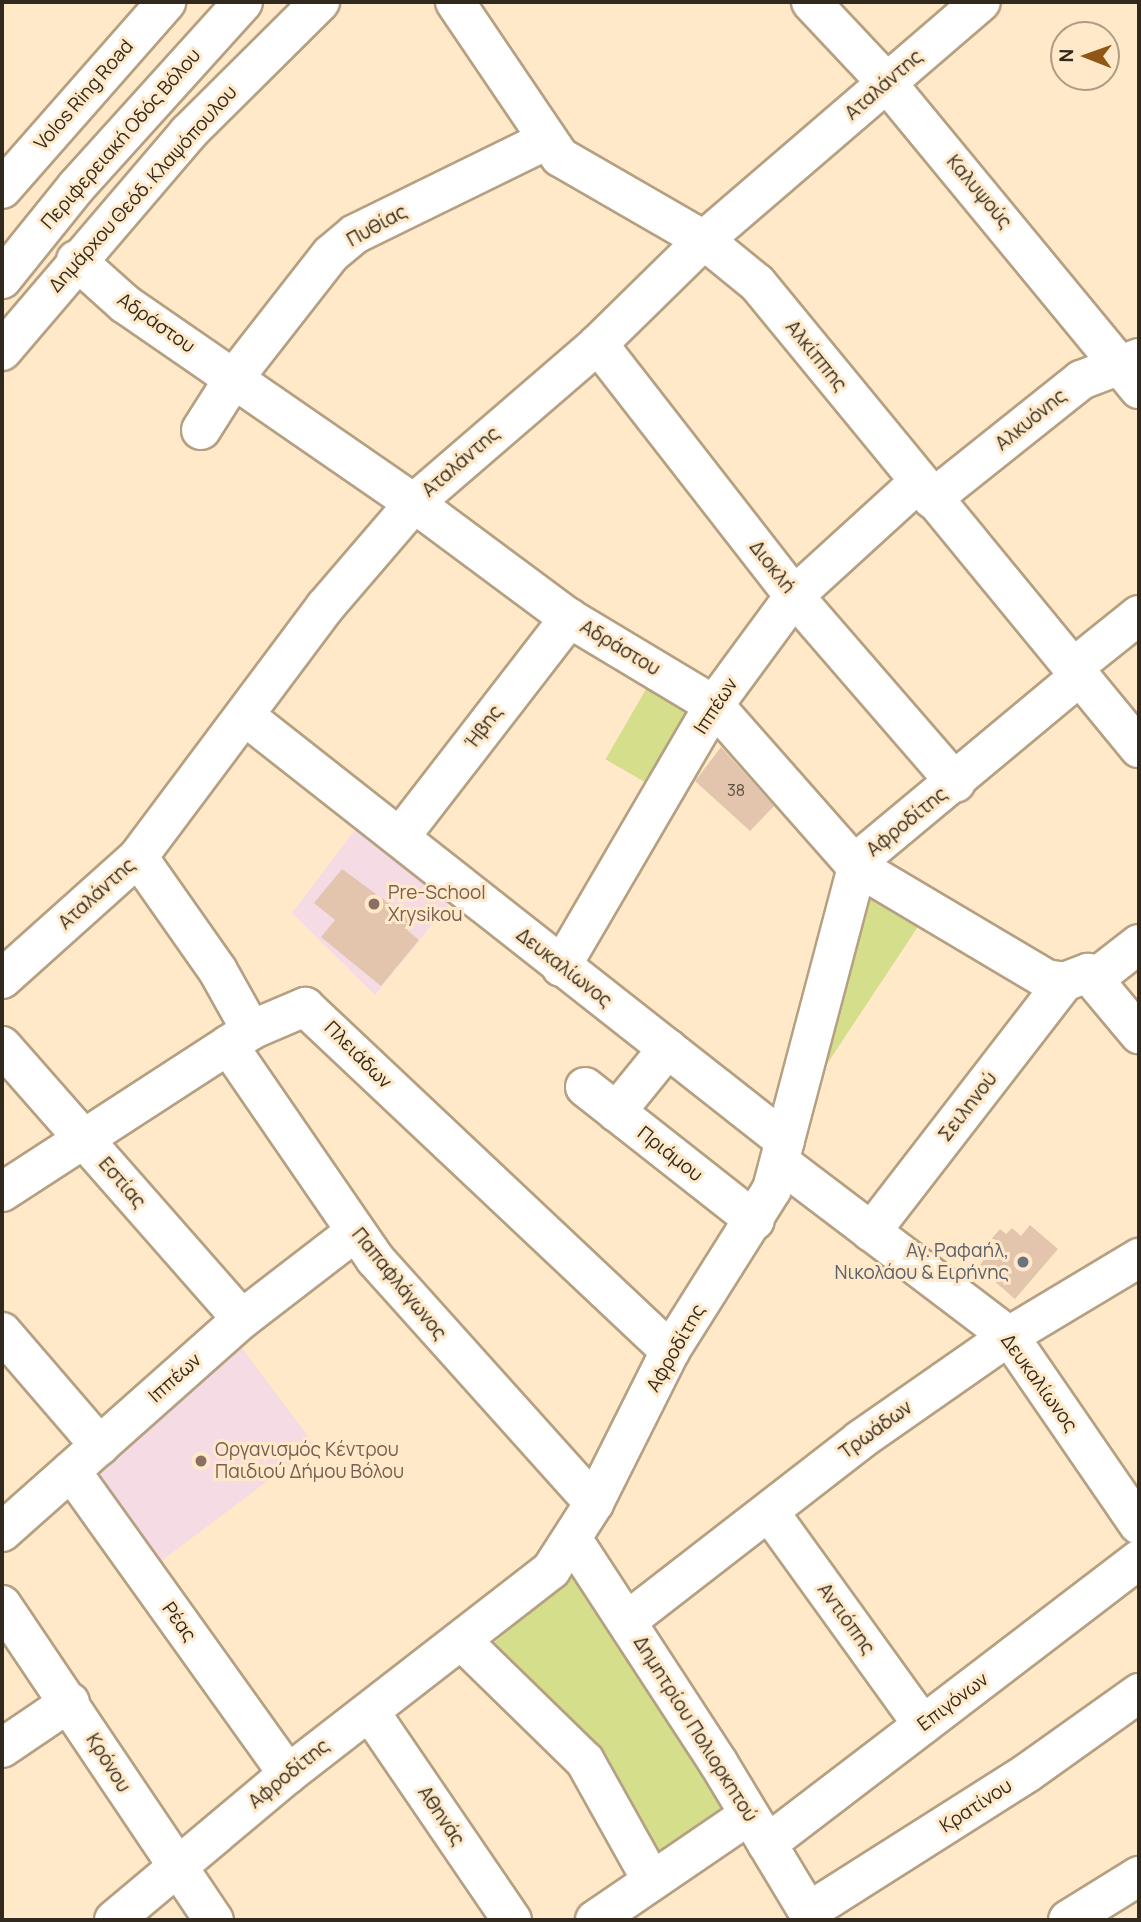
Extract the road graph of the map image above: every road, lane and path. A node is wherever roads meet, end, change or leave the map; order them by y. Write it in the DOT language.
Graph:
graph roads {
  1 [pos="166,2"];
  2 [pos="243,2"];
  3 [pos="320,2"];
  4 [pos="811,2"];
  5 [pos="981,2"];
  6 [pos="455,4"];
  7 [pos="887,82"];
  8 [pos="545,141"];
  9 [pos="2,189"];
  10 [pos="704,240"];
  11 [pos="76,260"];
  12 [pos="2,279"];
  13 [pos="598,344"];
  14 [pos="2,351"];
  15 [pos="1133,370"];
  16 [pos="234,378"];
  17 [pos="201,430"];
  18 [pos="925,490"];
  19 [pos="414,503"];
  20 [pos="794,596"];
  21 [pos="1139,615"];
  22 [pos="569,618"];
  23 [pos="1078,671"];
  24 [pos="714,705"];
  25 [pos="245,716"];
  26 [pos="1139,748"];
  27 [pos="956,783"];
  28 [pos="400,837"];
  29 [pos="138,858"];
  30 [pos="856,866"];
  31 [pos="1139,944"];
  32 [pos="8,963"];
  33 [pos="561,967"];
  34 [pos="1079,981"];
  35 [pos="1139,1034"];
  36 [pos="240,1037"];
  37 [pos="2,1045"];
  38 [pos="668,1048"];
  39 [pos="585,1087"];
  40 [pos="616,1112"];
  41 [pos="86,1142"];
  42 [pos="783,1152"];
  43 [pos="2,1192"];
  44 [pos="755,1222"];
  45 [pos="355,1232"];
  46 [pos="871,1232"];
  47 [pos="1139,1258"];
  48 [pos="242,1319"];
  49 [pos="1009,1336"];
  50 [pos="3,1337"];
  51 [pos="670,1351"];
  52 [pos="100,1446"];
  53 [pos="71,1471"];
  54 [pos="593,1503"];
  55 [pos="770,1513"];
  56 [pos="1139,1525"];
  57 [pos="2,1532"];
  58 [pos="573,1540"];
  59 [pos="1139,1560"];
  60 [pos="2,1605"];
  61 [pos="627,1621"];
  62 [pos="462,1641"];
  63 [pos="1139,1693"];
  64 [pos="70,1702"];
  65 [pos="370,1713"];
  66 [pos="923,1725"];
  67 [pos="2,1748"];
  68 [pos="288,1774"];
  69 [pos="758,1829"];
  70 [pos="174,1868"];
  71 [pos="1139,1876"];
  72 [pos="652,1881"];
  73 [pos="811,1916"];
  74 [pos="114,1920"];
  75 [pos="214,1920"];
  76 [pos="512,1920"];
  77 [pos="595,1920"];
  78 [pos="1068,1920"];
  1 -- 9 [label="street, Volos Ring Road"];
  2 -- 12 [label="street, Περιφερειακή Οδός Βόλου"];
  3 -- 11 [label="street, Δημάρχου Θεόδ. Κλαψόπουλου"];
  4 -- 7 [label="street, Καλυψούς"];
  5 -- 7 [label="street, Αταλάντης"];
  6 -- 8 [label="street, Αλκίππης"];
  7 -- 10 [label="street, Αταλάντης"];
  7 -- 15 [label="street, Καλυψούς"];
  8 -- 10 [label="street, Αλκίππης"];
  8 -- 16 [label="street, Πυθίας"];
  10 -- 13 [label="street, Αταλάντης"];
  10 -- 18 [label="street, Αλκίππης"];
  11 -- 14 [label="street, Δημάρχου Θεόδ. Κλαψόπουλου"];
  11 -- 16 [label="street, Αδράστου"];
  13 -- 19 [label="street, Αταλάντης"];
  13 -- 20 [label="street, Διοκλή"];
  15 -- 18 [label="street, Αλκυόνης"];
  16 -- 17 [label="street, Πυθίας"];
  16 -- 19 [label="street, Αδράστου"];
  18 -- 20 [label="street, Ιππέων"];
  18 -- 23 [label="street, Αλκίππης"];
  19 -- 22 [label="street, Αδράστου"];
  19 -- 25 [label="street, Αταλάντης"];
  20 -- 24 [label="street, Ιππέων"];
  20 -- 27 [label="street, Διοκλή"];
  21 -- 23 [label="street, Αφροδίτης"];
  22 -- 24 [label="street, Αδράστου"];
  22 -- 28 [label="street, Ήβης"];
  23 -- 26 [label="street, Αλκίππης"];
  23 -- 27 [label="street, Αφροδίτης"];
  24 -- 30 [label="street, Αδράστου"];
  24 -- 33 [label="street, Ιππέων"];
  25 -- 28 [label="street, Δευκαλίωνος"];
  25 -- 29 [label="street, Αταλάντης"];
  27 -- 30 [label="street, Αφροδίτης"];
  28 -- 33 [label="street, Δευκαλίωνος"];
  29 -- 32 [label="street, Αταλάντης"];
  29 -- 36 [label="street, Παπαφλάγωνος"];
  30 -- 34 [label="street, Αδράστου"];
  30 -- 42 [label="street, Αφροδίτης"];
  31 -- 34 [label="street, Σειληνού"];
  33 -- 38 [label="street, Δευκαλίωνος"];
  34 -- 35 [label="street"];
  34 -- 46 [label="street, Σειληνού"];
  36 -- 41 [label="street, Πλειάδων"];
  36 -- 45 [label="street, Παπαφλάγωνος"];
  36 -- 51 [label="street, Πλειάδων"];
  37 -- 41 [label="street, Εστίας"];
  38 -- 40 [label="street"];
  38 -- 42 [label="street, Δευκαλίωνος"];
  39 -- 40 [label="street, Πριάμου"];
  40 -- 44 [label="street, Πριάμου"];
  41 -- 43 [label="street, Πλειάδων"];
  41 -- 48 [label="street, Εστίας"];
  42 -- 44 [label="street, Αφροδίτης"];
  42 -- 46 [label="street, Δευκαλίωνος"];
  44 -- 51 [label="street, Αφροδίτης"];
  45 -- 48 [label="street, Ιππέων"];
  45 -- 54 [label="street, Παπαφλάγωνος"];
  46 -- 49 [label="street, Δευκαλίωνος"];
  47 -- 49 [label="street, Τρωάδων"];
  48 -- 52 [label="street, Ιππέων"];
  49 -- 55 [label="street, Τρωάδων"];
  49 -- 56 [label="street, Δευκαλίωνος"];
  50 -- 52 [label="street"];
  51 -- 54 [label="street, Αφροδίτης"];
  52 -- 53 [label="street, Ιππέων"];
  53 -- 57 [label="street, Ιππέων"];
  53 -- 68 [label="street, Ρέας"];
  54 -- 58 [label="street, Αφροδίτης"];
  55 -- 61 [label="street, Τρωάδων"];
  55 -- 66 [label="street, Αντιόπης"];
  58 -- 61 [label="street, Δημητρίου Πολιορκητού"];
  58 -- 62 [label="street, Αφροδίτης"];
  59 -- 66 [label="street, Επιγόνων"];
  60 -- 64 [label="street, Κρόνου"];
  61 -- 69 [label="street, Δημητρίου Πολιορκητού"];
  62 -- 65 [label="street, Αφροδίτης"];
  62 -- 72 [label="street"];
  63 -- 73 [label="street, Κρατίνου"];
  64 -- 67 [label="street"];
  64 -- 70 [label="street, Κρόνου"];
  65 -- 68 [label="street, Αφροδίτης"];
  65 -- 76 [label="street, Αθηνάς"];
  66 -- 69 [label="street, Επιγόνων"];
  68 -- 70 [label="street, Αφροδίτης"];
  69 -- 72 [label="street, Επιγόνων"];
  69 -- 73 [label="street, Δημητρίου Πολιορκητού"];
  70 -- 74 [label="street, Αφροδίτης"];
  70 -- 75 [label="street, Κρόνου"];
  71 -- 78 [label="street"];
  72 -- 77 [label="street, Επιγόνων"];
}
